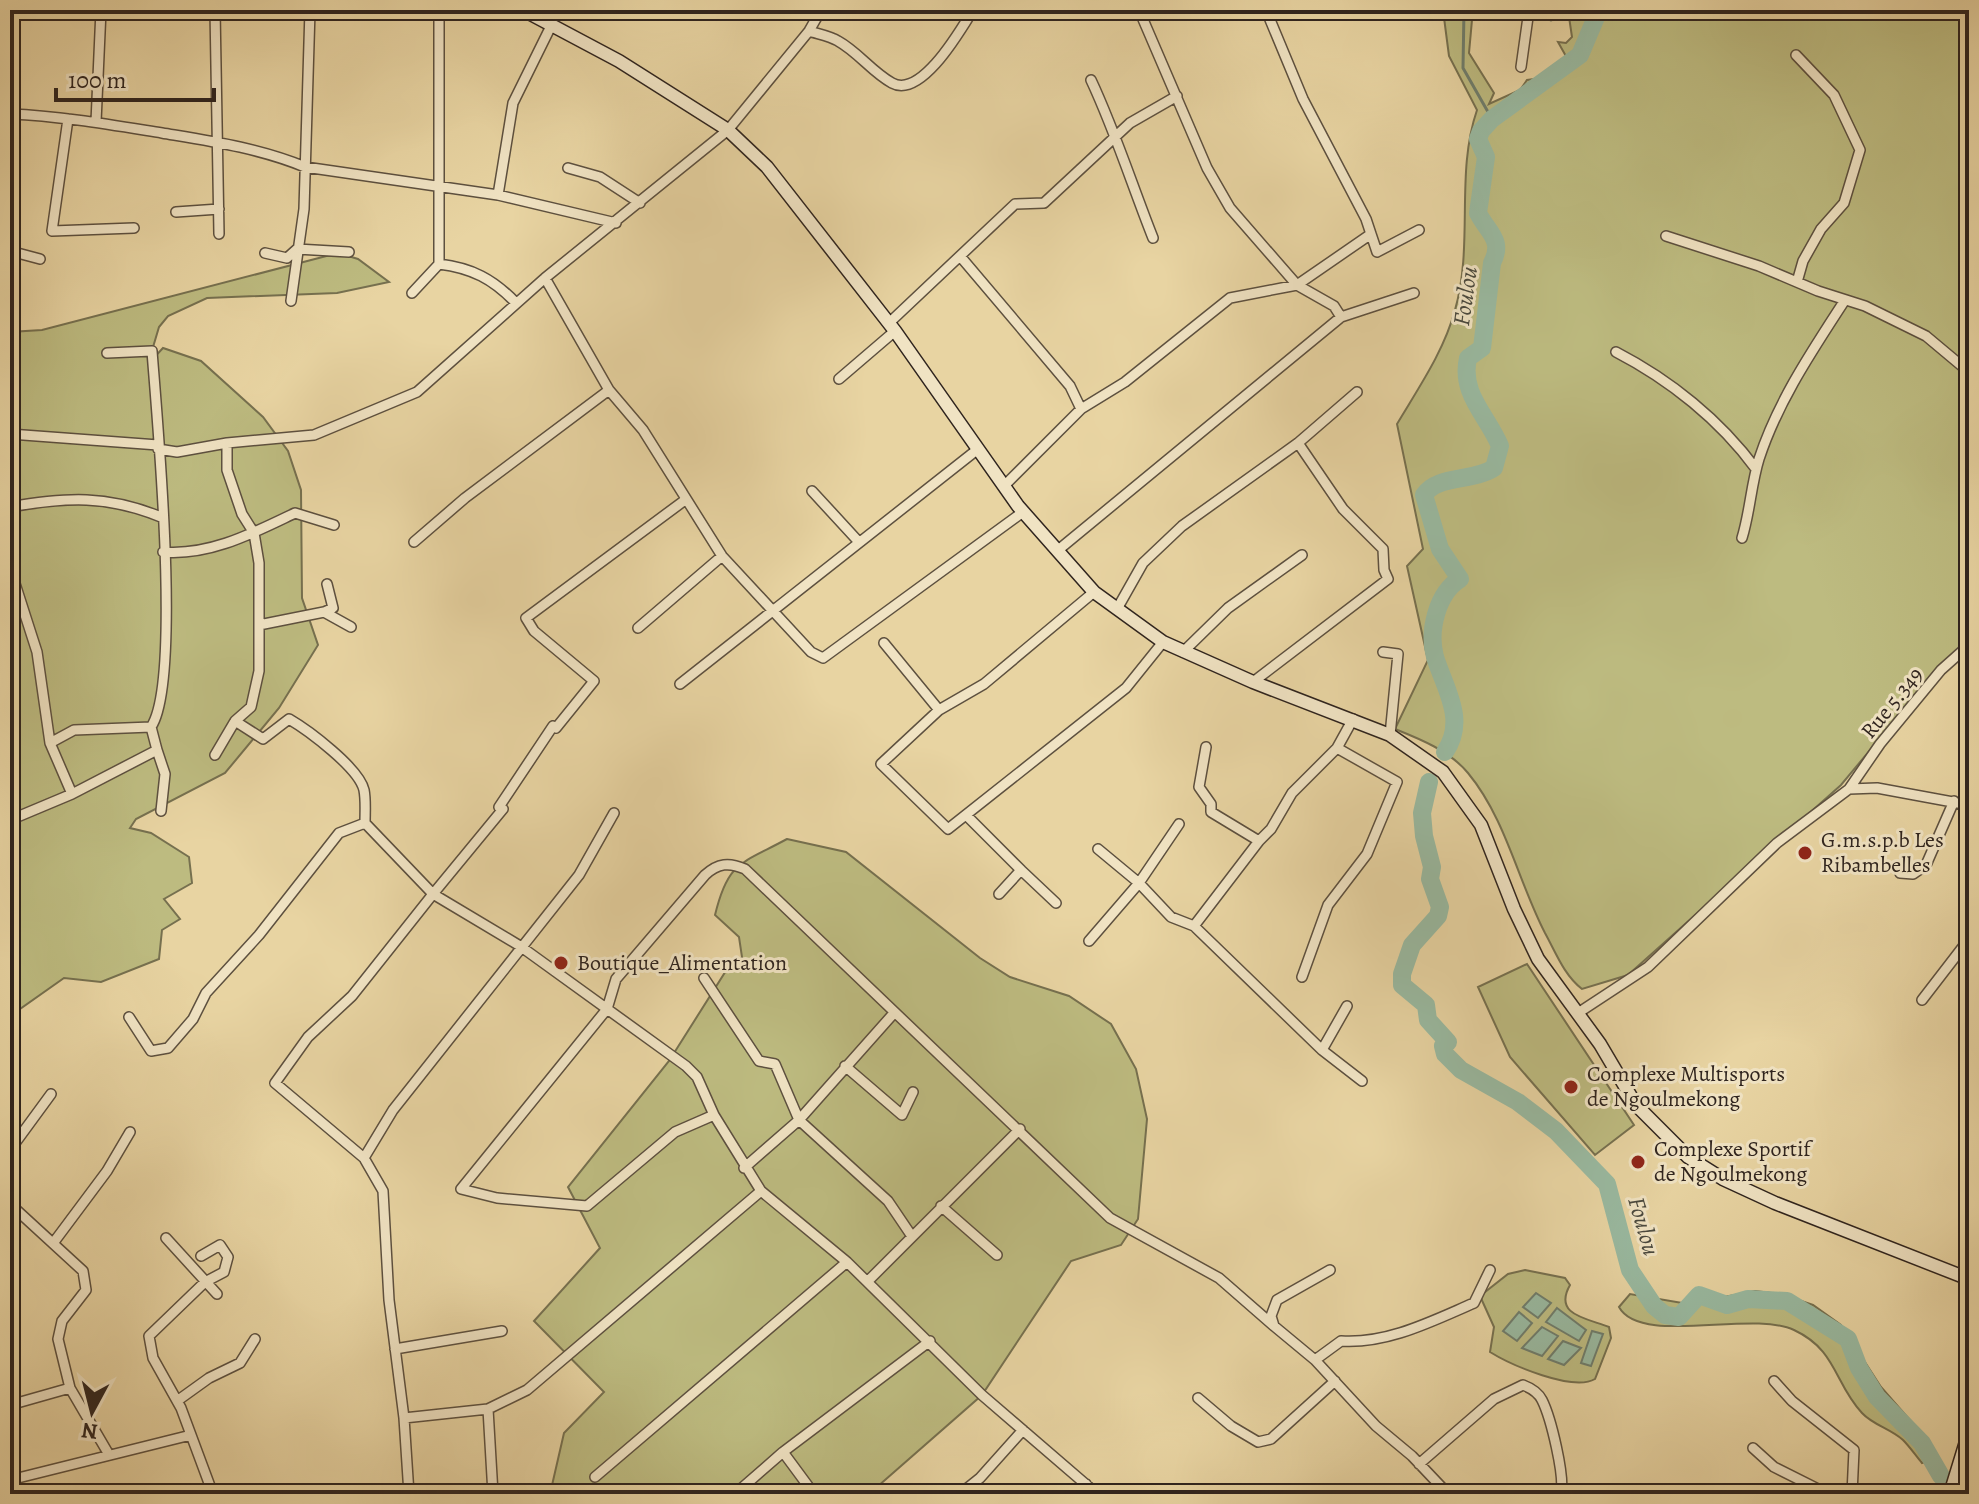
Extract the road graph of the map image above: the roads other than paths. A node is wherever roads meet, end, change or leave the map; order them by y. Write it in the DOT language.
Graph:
graph roads {
  1 [pos="101,10"];
  2 [pos="215,10"];
  3 [pos="310,10"];
  4 [pos="439,10"];
  5 [pos="523,10"];
  6 [pos="821,10"];
  7 [pos="973,10"];
  8 [pos="1139,10"];
  9 [pos="1266,10"];
  10 [pos="1529,10"];
  11 [pos="552,24"];
  12 [pos="809,31"];
  13 [pos="1796,55"];
  14 [pos="1521,67"];
  15 [pos="1091,80"];
  16 [pos="1177,96"];
  17 [pos="10,114"];
  18 [pos="68,119"];
  19 [pos="96,122"];
  20 [pos="728,130"];
  21 [pos="1113,140"];
  22 [pos="217,142"];
  23 [pos="305,167"];
  24 [pos="568,168"];
  25 [pos="439,188"];
  26 [pos="498,195"];
  27 [pos="640,203"];
  28 [pos="219,209"];
  29 [pos="176,212"];
  30 [pos="616,223"];
  31 [pos="134,228"];
  32 [pos="1419,230"];
  33 [pos="219,234"];
  34 [pos="1371,234"];
  35 [pos="1666,236"];
  36 [pos="1153,238"];
  37 [pos="297,249"];
  38 [pos="10,251"];
  39 [pos="349,252"];
  40 [pos="265,253"];
  41 [pos="960,256"];
  42 [pos="40,259"];
  43 [pos="439,264"];
  44 [pos="545,278"];
  45 [pos="1797,282"];
  46 [pos="1297,285"];
  47 [pos="412,293"];
  48 [pos="1414,293"];
  49 [pos="1845,300"];
  50 [pos="291,301"];
  51 [pos="516,303"];
  52 [pos="1341,317"];
  53 [pos="892,327"];
  54 [pos="1616,352"];
  55 [pos="107,353"];
  56 [pos="1969,372"];
  57 [pos="839,379"];
  58 [pos="609,390"];
  59 [pos="1357,392"];
  60 [pos="1081,409"];
  61 [pos="10,434"];
  62 [pos="227,443"];
  63 [pos="1298,443"];
  64 [pos="158,447"];
  65 [pos="978,449"];
  66 [pos="1756,469"];
  67 [pos="1004,486"];
  68 [pos="812,491"];
  69 [pos="685,500"];
  70 [pos="10,507"];
  71 [pos="1023,512"];
  72 [pos="161,517"];
  73 [pos="334,525"];
  74 [pos="254,533"];
  75 [pos="1742,538"];
  76 [pos="858,541"];
  77 [pos="414,542"];
  78 [pos="1057,551"];
  79 [pos="163,552"];
  80 [pos="1302,555"];
  81 [pos="722,556"];
  82 [pos="10,568"];
  83 [pos="327,584"];
  84 [pos="1094,592"];
  85 [pos="1117,609"];
  86 [pos="772,611"];
  87 [pos="324,612"];
  88 [pos="259,625"];
  89 [pos="351,627"];
  90 [pos="638,628"];
  91 [pos="1163,642"];
  92 [pos="884,643"];
  93 [pos="1969,645"];
  94 [pos="1183,652"];
  95 [pos="1383,652"];
  96 [pos="1253,682"];
  97 [pos="680,684"];
  98 [pos="939,710"];
  99 [pos="1353,719"];
  100 [pos="235,721"];
  101 [pos="151,727"];
  102 [pos="1390,735"];
  103 [pos="50,743"];
  104 [pos="1206,747"];
  105 [pos="1337,748"];
  106 [pos="157,750"];
  107 [pos="215,755"];
  108 [pos="1849,789"];
  109 [pos="72,794"];
  110 [pos="1954,801"];
  111 [pos="1969,805"];
  112 [pos="161,811"];
  113 [pos="614,813"];
  114 [pos="967,816"];
  115 [pos="10,820"];
  116 [pos="365,823"];
  117 [pos="1179,824"];
  118 [pos="1259,841"];
  119 [pos="1098,849"];
  120 [pos="1021,870"];
  121 [pos="1900,873"];
  122 [pos="1139,883"];
  123 [pos="433,894"];
  124 [pos="999,894"];
  125 [pos="1056,903"];
  126 [pos="1194,926"];
  127 [pos="1969,939"];
  128 [pos="1089,941"];
  129 [pos="520,946"];
  130 [pos="1302,977"];
  131 [pos="704,978"];
  132 [pos="1922,1000"];
  133 [pos="1347,1006"];
  134 [pos="607,1009"];
  135 [pos="894,1013"];
  136 [pos="1578,1013"];
  137 [pos="129,1017"];
  138 [pos="1322,1050"];
  139 [pos="845,1066"];
  140 [pos="1362,1081"];
  141 [pos="913,1092"];
  142 [pos="51,1094"];
  143 [pos="714,1115"];
  144 [pos="799,1120"];
  145 [pos="1020,1129"];
  146 [pos="130,1132"];
  147 [pos="10,1150"];
  148 [pos="364,1158"];
  149 [pos="744,1168"];
  150 [pos="761,1191"];
  151 [pos="10,1204"];
  152 [pos="941,1206"];
  153 [pos="911,1235"];
  154 [pos="166,1238"];
  155 [pos="54,1242"];
  156 [pos="997,1255"];
  157 [pos="201,1256"];
  158 [pos="847,1262"];
  159 [pos="1330,1270"];
  160 [pos="1490,1270"];
  161 [pos="1965,1276"];
  162 [pos="868,1281"];
  163 [pos="205,1282"];
  164 [pos="1969,1285"];
  165 [pos="217,1294"];
  166 [pos="1274,1326"];
  167 [pos="502,1331"];
  168 [pos="255,1339"];
  169 [pos="930,1341"];
  170 [pos="395,1349"];
  171 [pos="1315,1360"];
  172 [pos="1335,1381"];
  173 [pos="1774,1381"];
  174 [pos="70,1388"];
  175 [pos="1198,1398"];
  176 [pos="177,1401"];
  177 [pos="10,1405"];
  178 [pos="488,1409"];
  179 [pos="404,1418"];
  180 [pos="1023,1430"];
  181 [pos="1969,1432"];
  182 [pos="191,1435"];
  183 [pos="1753,1448"];
  184 [pos="783,1452"];
  185 [pos="108,1453"];
  186 [pos="1419,1464"];
  187 [pos="1969,1468"];
  188 [pos="595,1477"];
  189 [pos="10,1480"];
  190 [pos="1086,1484"];
  191 [pos="213,1494"];
  192 [pos="409,1494"];
  193 [pos="493,1494"];
  194 [pos="735,1494"];
  195 [pos="814,1494"];
  196 [pos="960,1494"];
  197 [pos="1079,1494"];
  198 [pos="1097,1494"];
  199 [pos="1448,1494"];
  200 [pos="1561,1494"];
  201 [pos="1828,1494"];
  202 [pos="1852,1494"];
  203 [pos="1950,1494"];
  204 [pos="1961,1494"];
  1 -- 19 [label="street"];
  2 -- 22 [label="street"];
  3 -- 23 [label="street"];
  4 -- 25 [label="street"];
  5 -- 11 [label="street"];
  6 -- 12 [label="street"];
  7 -- 12 [label="street"];
  8 -- 16 [label="street"];
  9 -- 34 [label="street"];
  10 -- 14 [label="street"];
  11 -- 20 [label="street"];
  11 -- 26 [label="street"];
  12 -- 20 [label="street"];
  13 -- 45 [label="street"];
  15 -- 21 [label="street"];
  16 -- 21 [label="street"];
  16 -- 46 [label="street"];
  17 -- 18 [label="street"];
  18 -- 19 [label="street"];
  18 -- 31 [label="street"];
  19 -- 22 [label="street"];
  20 -- 27 [label="street"];
  20 -- 53 [label="street"];
  21 -- 36 [label="street"];
  21 -- 41 [label="street"];
  22 -- 23 [label="street"];
  22 -- 28 [label="street"];
  23 -- 25 [label="street"];
  23 -- 37 [label="street"];
  24 -- 27 [label="street"];
  25 -- 26 [label="street"];
  25 -- 43 [label="street"];
  26 -- 30 [label="street"];
  27 -- 30 [label="street"];
  28 -- 29 [label="street"];
  28 -- 33 [label="street"];
  30 -- 44 [label="street"];
  32 -- 34 [label="street"];
  34 -- 46 [label="street"];
  35 -- 45 [label="street"];
  37 -- 39 [label="street"];
  37 -- 40 [label="street"];
  37 -- 50 [label="street"];
  38 -- 42 [label="street"];
  41 -- 53 [label="street"];
  41 -- 60 [label="street"];
  43 -- 47 [label="street"];
  43 -- 51 [label="street"];
  44 -- 51 [label="street"];
  44 -- 58 [label="street"];
  45 -- 49 [label="street"];
  46 -- 52 [label="street"];
  46 -- 60 [label="street"];
  48 -- 52 [label="street"];
  49 -- 56 [label="street"];
  49 -- 66 [label="street"];
  51 -- 62 [label="street"];
  52 -- 78 [label="street"];
  53 -- 57 [label="street"];
  53 -- 65 [label="street"];
  54 -- 66 [label="street"];
  55 -- 64 [label="street"];
  58 -- 69 [label="street"];
  58 -- 77 [label="street"];
  59 -- 63 [label="street"];
  60 -- 67 [label="street"];
  61 -- 64 [label="street"];
  62 -- 64 [label="street"];
  62 -- 74 [label="street"];
  63 -- 85 [label="street"];
  63 -- 96 [label="street"];
  64 -- 72 [label="street"];
  65 -- 67 [label="street"];
  65 -- 76 [label="street"];
  66 -- 75 [label="street"];
  67 -- 71 [label="street"];
  68 -- 76 [label="street"];
  69 -- 81 [label="street"];
  69 -- 123 [label="street"];
  70 -- 72 [label="street"];
  71 -- 78 [label="street"];
  71 -- 86 [label="street"];
  72 -- 79 [label="street"];
  73 -- 74 [label="street"];
  74 -- 79 [label="street"];
  74 -- 88 [label="street"];
  76 -- 86 [label="street"];
  78 -- 84 [label="street"];
  79 -- 101 [label="street"];
  80 -- 94 [label="street"];
  81 -- 86 [label="street"];
  81 -- 90 [label="street"];
  82 -- 103 [label="street"];
  83 -- 87 [label="street"];
  84 -- 85 [label="street"];
  84 -- 98 [label="street"];
  85 -- 91 [label="street"];
  86 -- 97 [label="street"];
  87 -- 88 [label="street"];
  87 -- 89 [label="street"];
  88 -- 100 [label="street"];
  91 -- 94 [label="street"];
  91 -- 114 [label="street"];
  92 -- 98 [label="street"];
  93 -- 108 [label="street, Rue 5.349"];
  94 -- 96 [label="street"];
  95 -- 102 [label="street"];
  96 -- 99 [label="street"];
  98 -- 114 [label="street"];
  99 -- 102 [label="street"];
  99 -- 105 [label="street"];
  100 -- 107 [label="street"];
  100 -- 116 [label="street"];
  101 -- 103 [label="street"];
  101 -- 106 [label="street"];
  102 -- 136 [label="street"];
  103 -- 109 [label="street"];
  104 -- 118 [label="street"];
  105 -- 118 [label="street"];
  105 -- 130 [label="street"];
  106 -- 109 [label="street"];
  106 -- 112 [label="street"];
  108 -- 110 [label="street"];
  108 -- 136 [label="street, Rue 5.349"];
  109 -- 115 [label="street"];
  110 -- 111 [label="street"];
  110 -- 121 [label="street"];
  113 -- 129 [label="street"];
  114 -- 120 [label="street"];
  116 -- 123 [label="street"];
  116 -- 137 [label="street"];
  117 -- 122 [label="street"];
  118 -- 126 [label="street"];
  119 -- 122 [label="street"];
  120 -- 124 [label="street"];
  120 -- 125 [label="street"];
  122 -- 126 [label="street"];
  122 -- 128 [label="street"];
  123 -- 129 [label="street"];
  123 -- 148 [label="street"];
  126 -- 138 [label="street"];
  127 -- 132 [label="street"];
  129 -- 134 [label="street"];
  129 -- 148 [label="street"];
  131 -- 144 [label="street"];
  133 -- 138 [label="street"];
  134 -- 135 [label="street"];
  134 -- 143 [label="street"];
  134 -- 143 [label="street"];
  135 -- 139 [label="street"];
  135 -- 145 [label="street"];
  136 -- 161 [label="street"];
  138 -- 140 [label="street"];
  139 -- 141 [label="street"];
  139 -- 144 [label="street"];
  142 -- 147 [label="street"];
  143 -- 149 [label="street"];
  144 -- 149 [label="street"];
  144 -- 153 [label="street"];
  145 -- 152 [label="street"];
  145 -- 166 [label="street"];
  146 -- 155 [label="street"];
  148 -- 170 [label="street"];
  149 -- 150 [label="street"];
  150 -- 158 [label="street"];
  150 -- 178 [label="street"];
  151 -- 155 [label="street"];
  152 -- 153 [label="street"];
  152 -- 156 [label="street"];
  153 -- 162 [label="street"];
  154 -- 163 [label="street"];
  155 -- 174 [label="street"];
  157 -- 163 [label="street"];
  158 -- 162 [label="street"];
  158 -- 188 [label="street"];
  159 -- 166 [label="street"];
  160 -- 171 [label="street"];
  161 -- 164 [label="street"];
  162 -- 169 [label="street"];
  163 -- 165 [label="street"];
  163 -- 176 [label="street"];
  166 -- 171 [label="street"];
  167 -- 170 [label="street"];
  168 -- 176 [label="street"];
  169 -- 180 [label="street"];
  169 -- 184 [label="street"];
  170 -- 179 [label="street"];
  171 -- 172 [label="street"];
  172 -- 175 [label="street"];
  172 -- 186 [label="street"];
  173 -- 202 [label="street"];
  174 -- 177 [label="street"];
  174 -- 185 [label="street"];
  176 -- 182 [label="street"];
  178 -- 179 [label="street"];
  178 -- 193 [label="street"];
  179 -- 192 [label="street"];
  180 -- 190 [label="street"];
  180 -- 196 [label="street"];
  181 -- 203 [label="street"];
  182 -- 185 [label="street"];
  182 -- 191 [label="street"];
  183 -- 201 [label="street"];
  184 -- 194 [label="street"];
  184 -- 195 [label="street"];
  185 -- 189 [label="street"];
  186 -- 199 [label="street"];
  186 -- 200 [label="street"];
  187 -- 204 [label="street"];
  190 -- 197 [label="street"];
  190 -- 198 [label="street"];
}
